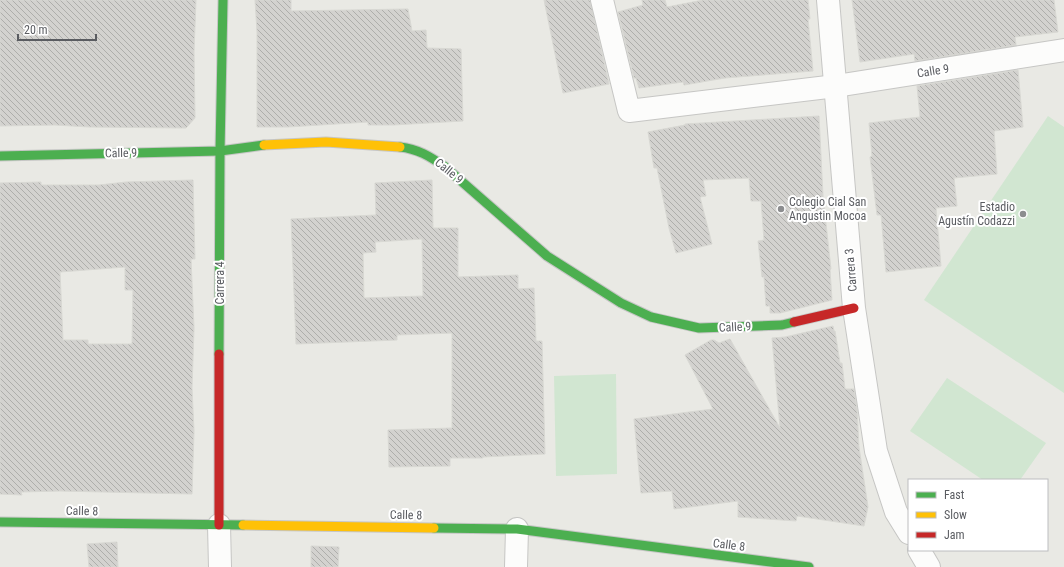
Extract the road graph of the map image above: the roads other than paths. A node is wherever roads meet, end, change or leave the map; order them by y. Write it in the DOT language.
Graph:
graph roads {
  1 [pos="222,0"];
  2 [pos="602,0"];
  3 [pos="828,0"];
  4 [pos="1064,50"];
  5 [pos="836,86"];
  6 [pos="220,152"];
  7 [pos="0,156"];
  8 [pos="854,308"];
  9 [pos="0,522"];
  10 [pos="220,525"];
  11 [pos="516,529"];
  12 [pos="908,531"];
  13 [pos="920,551"];
  14 [pos="220,567"];
  15 [pos="516,567"];
  16 [pos="809,567"];
  17 [pos="929,567"];
  1 -- 6 [label="street, Carrera 4"];
  2 -- 5 [label="street, Calle 9"];
  3 -- 5 [label="street, Carrera 3"];
  4 -- 5 [label="street, Calle 9"];
  5 -- 8 [label="street, Carrera 3"];
  6 -- 7 [label="street, Calle 9"];
  6 -- 8 [label="street, Calle 9"];
  6 -- 10 [label="street, Carrera 4"];
  8 -- 12 [label="street, Carrera 3"];
  9 -- 10 [label="street, Calle 8"];
  10 -- 11 [label="street, Calle 8"];
  10 -- 14 [label="street, Carrera 4"];
  11 -- 15 [label="street"];
  11 -- 16 [label="street, Calle 8"];
  13 -- 17 [label="street"];
}
